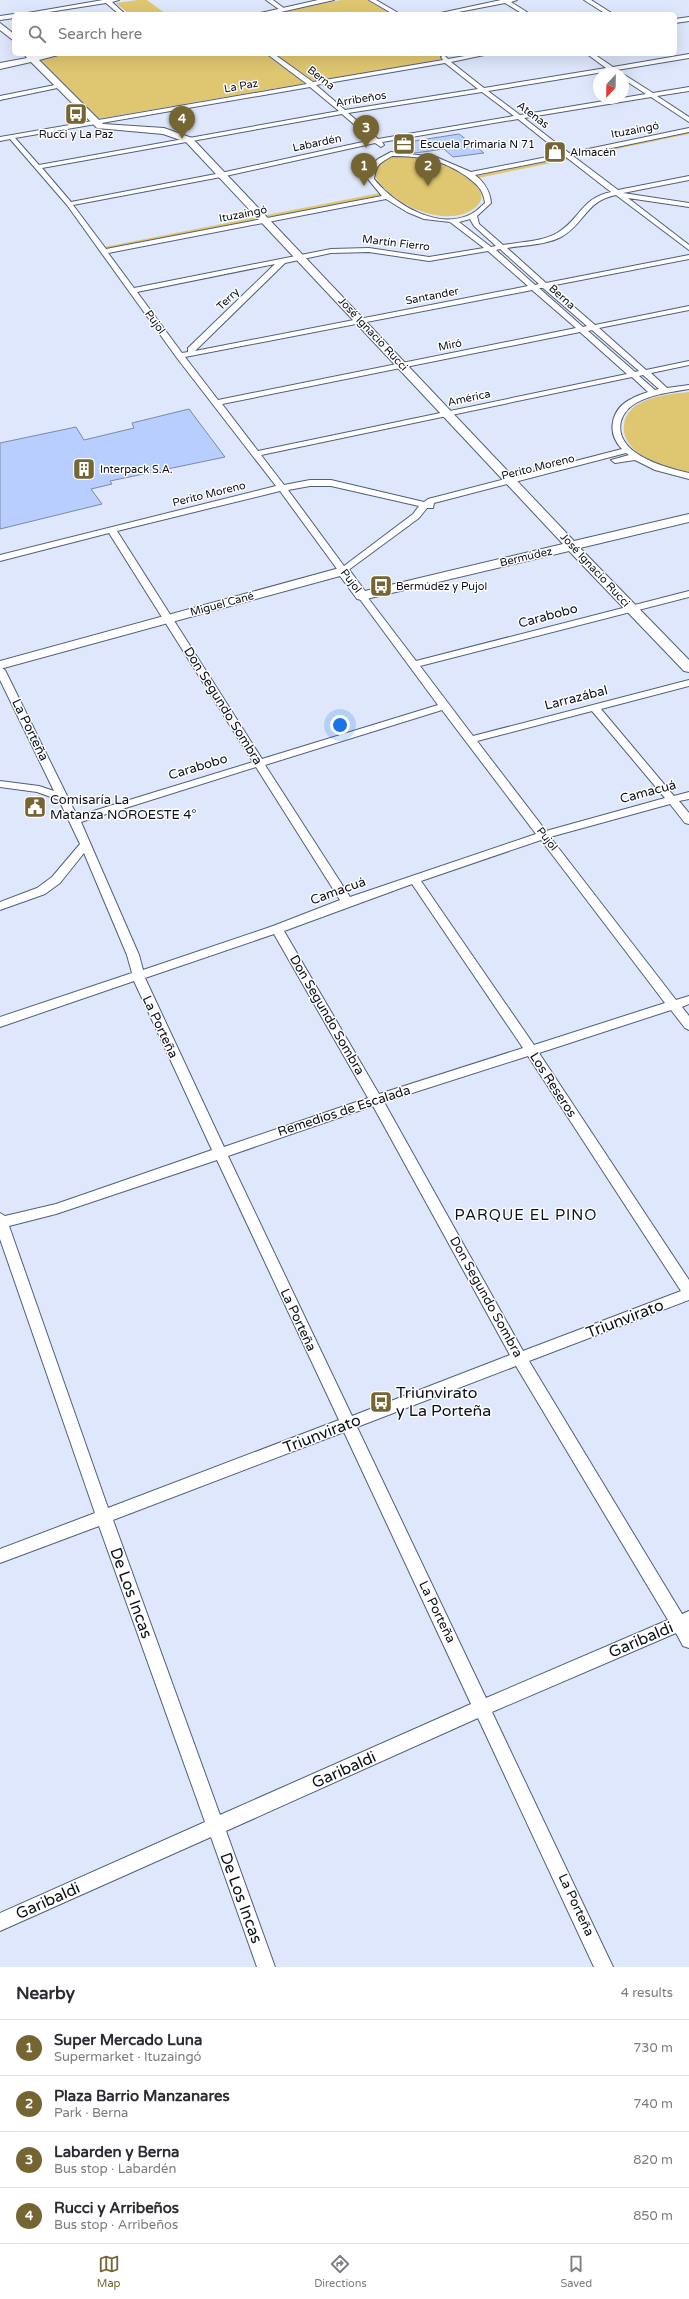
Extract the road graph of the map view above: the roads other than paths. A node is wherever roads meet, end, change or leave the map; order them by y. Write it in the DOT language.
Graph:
graph roads {
  1 [pos="116,0"];
  2 [pos="269,0"];
  3 [pos="330,0"];
  4 [pos="372,0"];
  5 [pos="514,0"];
  6 [pos="587,0"];
  7 [pos="106,1"];
  8 [pos="504,1"];
  9 [pos="282,10"];
  10 [pos="37,12"];
  11 [pos="120,12"];
  12 [pos="271,12"];
  13 [pos="393,12"];
  14 [pos="449,12"];
  15 [pos="523,12"];
  16 [pos="607,12"];
  17 [pos="12,16"];
  18 [pos="0,18"];
  19 [pos="689,19"];
  20 [pos="677,21"];
  21 [pos="0,25"];
  22 [pos="12,37"];
  23 [pos="677,55"];
  24 [pos="31,56"];
  25 [pos="273,56"];
  26 [pos="445,56"];
  27 [pos="475,56"];
  28 [pos="593,56"];
  29 [pos="689,56"];
  30 [pos="681,58"];
  31 [pos="446,61"];
  32 [pos="689,63"];
  33 [pos="0,66"];
  34 [pos="611,68"];
  35 [pos="619,68"];
  36 [pos="593,72"];
  37 [pos="629,80"];
  38 [pos="311,84"];
  39 [pos="60,86"];
  40 [pos="689,89"];
  41 [pos="482,90"];
  42 [pos="652,95"];
  43 [pos="0,98"];
  44 [pos="345,112"];
  45 [pos="520,118"];
  46 [pos="689,120"];
  47 [pos="95,122"];
  48 [pos="689,130"];
  49 [pos="11,137"];
  50 [pos="689,137"];
  51 [pos="0,139"];
  52 [pos="189,140"];
  53 [pos="377,142"];
  54 [pos="391,154"];
  55 [pos="568,155"];
  56 [pos="574,160"];
  57 [pos="37,167"];
  58 [pos="221,175"];
  59 [pos="468,175"];
  60 [pos="689,178"];
  61 [pos="476,180"];
  62 [pos="380,191"];
  63 [pos="619,194"];
  64 [pos="387,197"];
  65 [pos="69,204"];
  66 [pos="689,204"];
  67 [pos="473,216"];
  68 [pos="263,218"];
  69 [pos="453,220"];
  70 [pos="502,247"];
  71 [pos="689,248"];
  72 [pos="102,249"];
  73 [pos="490,249"];
  74 [pos="300,256"];
  75 [pos="689,257"];
  76 [pos="282,261"];
  77 [pos="547,286"];
  78 [pos="535,288"];
  79 [pos="133,291"];
  80 [pos="689,308"];
  81 [pos="359,321"];
  82 [pos="593,327"];
  83 [pos="582,329"];
  84 [pos="192,354"];
  85 [pos="180,356"];
  86 [pos="689,364"];
  87 [pos="402,366"];
  88 [pos="645,373"];
  89 [pos="633,375"];
  90 [pos="689,387"];
  91 [pos="665,390"];
  92 [pos="654,392"];
  93 [pos="216,403"];
  94 [pos="448,413"];
  95 [pos="626,450"];
  96 [pos="255,454"];
  97 [pos="635,457"];
  98 [pos="689,476"];
  99 [pos="512,483"];
  100 [pos="282,488"];
  101 [pos="424,506"];
  102 [pos="689,518"];
  103 [pos="112,531"];
  104 [pos="573,546"];
  105 [pos="0,558"];
  106 [pos="343,571"];
  107 [pos="689,594"];
  108 [pos="362,596"];
  109 [pos="631,609"];
  110 [pos="169,618"];
  111 [pos="0,665"];
  112 [pos="413,665"];
  113 [pos="689,668"];
  114 [pos="0,670"];
  115 [pos="689,683"];
  116 [pos="444,706"];
  117 [pos="594,708"];
  118 [pos="470,740"];
  119 [pos="258,762"];
  120 [pos="0,784"];
  121 [pos="689,795"];
  122 [pos="64,798"];
  123 [pos="672,800"];
  124 [pos="75,820"];
  125 [pos="689,820"];
  126 [pos="544,835"];
  127 [pos="86,844"];
  128 [pos="415,880"];
  129 [pos="347,902"];
  130 [pos="0,906"];
  131 [pos="277,929"];
  132 [pos="138,974"];
  133 [pos="689,1000"];
  134 [pos="673,1004"];
  135 [pos="0,1022"];
  136 [pos="689,1025"];
  137 [pos="530,1050"];
  138 [pos="376,1100"];
  139 [pos="219,1152"];
  140 [pos="0,1222"];
  141 [pos="689,1293"];
  142 [pos="520,1359"];
  143 [pos="347,1425"];
  144 [pos="104,1517"];
  145 [pos="0,1556"];
  146 [pos="684,1621"];
  147 [pos="689,1640"];
  148 [pos="484,1708"];
  149 [pos="215,1826"];
  150 [pos="0,1922"];
  151 [pos="266,1967"];
  152 [pos="604,1967"];
  1 -- 7 [label="street"];
  2 -- 9 [label="street"];
  3 -- 9 [label="street"];
  4 -- 13 [label="street"];
  5 -- 8 [label="street"];
  6 -- 16 [label="street"];
  7 -- 10 [label="street"];
  7 -- 11 [label="street"];
  8 -- 14 [label="street"];
  8 -- 15 [label="street"];
  9 -- 12 [label="street"];
  17 -- 18 [label="street"];
  19 -- 20 [label="street"];
  21 -- 22 [label="street"];
  23 -- 30 [label="street"];
  24 -- 33 [label="street"];
  24 -- 39 [label="street, José Ignacio Rucci"];
  25 -- 38 [label="street, Berna"];
  26 -- 31 [label="street"];
  27 -- 31 [label="street, La Paz"];
  28 -- 34 [label="street"];
  29 -- 30 [label="street, Arribeños"];
  30 -- 32 [label="street"];
  30 -- 35 [label="street, Arribeños"];
  31 -- 38 [label="street, La Paz"];
  31 -- 41 [label="street, Atenas"];
  36 -- 41 [label="street, Arribeños"];
  37 -- 42 [label="street"];
  38 -- 44 [label="street, Berna"];
  38 -- 47 [label="street, La Paz"];
  39 -- 43 [label="street"];
  39 -- 47 [label="street, José Ignacio Rucci"];
  40 -- 42 [label="street, Labardén"];
  41 -- 44 [label="street, Arribeños"];
  41 -- 45 [label="street, Atenas"];
  42 -- 45 [label="street, Labardén"];
  42 -- 46 [label="street"];
  44 -- 52 [label="street, Arribeños"];
  44 -- 53 [label="street, Berna"];
  45 -- 53 [label="street, Labardén"];
  45 -- 55 [label="street, Atenas"];
  47 -- 49 [label="street, La Paz"];
  47 -- 52 [label="street, José Ignacio Rucci"];
  48 -- 55 [label="street, Ituzaingó"];
  49 -- 51 [label="street, La Paz"];
  49 -- 57 [label="street, Pujol"];
  50 -- 56 [label="street, Ituzaingó"];
  52 -- 57 [label="street, Arribeños"];
  52 -- 58 [label="street, José Ignacio Rucci"];
  53 -- 54 [label="street, Berna"];
  53 -- 58 [label="street, Labardén"];
  54 -- 59 [label="street"];
  54 -- 62 [label="street, Berna"];
  55 -- 56 [label="street, Atenas"];
  55 -- 59 [label="street, Ituzaingó"];
  56 -- 61 [label="street, Ituzaingó"];
  56 -- 63 [label="street, Atenas"];
  57 -- 65 [label="street, Pujol"];
  58 -- 65 [label="street, Labardén"];
  58 -- 68 [label="street, José Ignacio Rucci"];
  59 -- 61 [label="street"];
  60 -- 63 [label="street, Martín Fierro"];
  61 -- 67 [label="street"];
  62 -- 64 [label="street, Berna"];
  62 -- 68 [label="street, Ituzaingó"];
  63 -- 66 [label="street"];
  63 -- 70 [label="street, Martín Fierro"];
  63 -- 71 [label="street, Atenas"];
  64 -- 68 [label="street, Ituzaingó"];
  64 -- 69 [label="street, Berna"];
  65 -- 72 [label="street, Pujol"];
  67 -- 69 [label="street, Berna"];
  67 -- 70 [label="street, Berna"];
  68 -- 72 [label="street, Ituzaingó"];
  68 -- 74 [label="street, José Ignacio Rucci"];
  69 -- 73 [label="street, Berna"];
  70 -- 73 [label="street, Martín Fierro"];
  70 -- 77 [label="street, Berna"];
  72 -- 79 [label="street, Pujol"];
  73 -- 74 [label="street, Martín Fierro"];
  73 -- 78 [label="street, Berna"];
  74 -- 76 [label="street, Martín Fierro"];
  74 -- 81 [label="street, José Ignacio Rucci"];
  75 -- 77 [label="street, Santander"];
  76 -- 79 [label="street, Martín Fierro"];
  76 -- 84 [label="street, Terry"];
  77 -- 78 [label="street, Santander"];
  77 -- 82 [label="street, Berna"];
  78 -- 81 [label="street, Santander"];
  78 -- 83 [label="street, Berna"];
  79 -- 85 [label="street, Pujol"];
  80 -- 82 [label="street, Miró"];
  81 -- 84 [label="street, Santander"];
  81 -- 87 [label="street, José Ignacio Rucci"];
  82 -- 83 [label="street, Miró"];
  82 -- 88 [label="street, Berna"];
  83 -- 87 [label="street, Miró"];
  83 -- 89 [label="street, Berna"];
  84 -- 85 [label="street, Santander"];
  85 -- 93 [label="street, Pujol"];
  86 -- 88 [label="street, América"];
  87 -- 93 [label="street, Miró"];
  87 -- 94 [label="street, José Ignacio Rucci"];
  88 -- 89 [label="street, América"];
  88 -- 91 [label="street, Berna"];
  89 -- 92 [label="street, Berna"];
  89 -- 94 [label="street, América"];
  90 -- 91 [label="street"];
  91 -- 92 [label="street"];
  92 -- 95 [label="street"];
  93 -- 96 [label="street, Pujol"];
  94 -- 96 [label="street, América"];
  94 -- 99 [label="street, José Ignacio Rucci"];
  95 -- 97 [label="street"];
  95 -- 99 [label="street, Perito Moreno"];
  96 -- 100 [label="street, Pujol"];
  97 -- 98 [label="street"];
  97 -- 99 [label="street, Perito Moreno"];
  99 -- 101 [label="street, Perito Moreno"];
  99 -- 104 [label="street, José Ignacio Rucci"];
  100 -- 101 [label="street, Perito Moreno"];
  100 -- 103 [label="street, Perito Moreno"];
  100 -- 106 [label="street, Pujol"];
  101 -- 106 [label="street, Miguel Cané"];
  102 -- 104 [label="street, Bermúdez"];
  103 -- 105 [label="street, Perito Moreno"];
  103 -- 110 [label="street, Don Segundo Sombra"];
  104 -- 108 [label="street, Bermúdez"];
  104 -- 109 [label="street, José Ignacio Rucci"];
  106 -- 108 [label="street, Pujol"];
  106 -- 110 [label="street, Miguel Cané"];
  107 -- 109 [label="street, Carabobo"];
  108 -- 112 [label="street, Pujol"];
  109 -- 112 [label="street, Carabobo"];
  109 -- 113 [label="street, José Ignacio Rucci"];
  110 -- 111 [label="street, Miguel Cané"];
  110 -- 119 [label="street, Don Segundo Sombra"];
  112 -- 116 [label="street, Pujol"];
  114 -- 122 [label="street, La Porteña"];
  115 -- 117 [label="street, Larrazábal"];
  116 -- 118 [label="street, Pujol"];
  116 -- 119 [label="street, Carabobo"];
  117 -- 118 [label="street, Larrazábal"];
  117 -- 123 [label="street"];
  118 -- 126 [label="street, Pujol"];
  119 -- 124 [label="street, Carabobo"];
  119 -- 129 [label="street, Don Segundo Sombra"];
  120 -- 122 [label="street"];
  121 -- 123 [label="street, Camacuá"];
  122 -- 124 [label="street, La Porteña"];
  123 -- 125 [label="street"];
  123 -- 126 [label="street, Camacuá"];
  124 -- 127 [label="street, La Porteña"];
  126 -- 128 [label="street, Camacuá"];
  126 -- 134 [label="street, Pujol"];
  127 -- 130 [label="street"];
  127 -- 132 [label="street, La Porteña"];
  128 -- 129 [label="street, Camacuá"];
  128 -- 137 [label="street, Los Reseros"];
  129 -- 131 [label="street, Camacuá"];
  131 -- 132 [label="street, Camacuá"];
  131 -- 138 [label="street, Don Segundo Sombra"];
  132 -- 135 [label="street, Camacuá"];
  132 -- 139 [label="street, La Porteña"];
  133 -- 134 [label="street, Remedios de Escalada"];
  134 -- 136 [label="street, Pujol"];
  134 -- 137 [label="street, Remedios de Escalada"];
  137 -- 138 [label="street, Remedios de Escalada"];
  137 -- 141 [label="street, Los Reseros"];
  138 -- 139 [label="street, Remedios de Escalada"];
  138 -- 142 [label="street, Don Segundo Sombra"];
  139 -- 140 [label="street, Remedios de Escalada"];
  139 -- 143 [label="street, La Porteña"];
  140 -- 144 [label="street, De Los Incas"];
  141 -- 142 [label="street, Triunvirato"];
  142 -- 143 [label="street, Triunvirato"];
  142 -- 146 [label="street, Don Segundo Sombra"];
  143 -- 144 [label="street, Triunvirato"];
  143 -- 148 [label="street, La Porteña"];
  144 -- 145 [label="street, Triunvirato"];
  144 -- 149 [label="street, De Los Incas"];
  146 -- 147 [label="street, Don Segundo Sombra"];
  146 -- 148 [label="street, Garibaldi"];
  148 -- 149 [label="street, Garibaldi"];
  148 -- 152 [label="street, La Porteña"];
  149 -- 150 [label="street, Garibaldi"];
  149 -- 151 [label="street, De Los Incas"];
}
